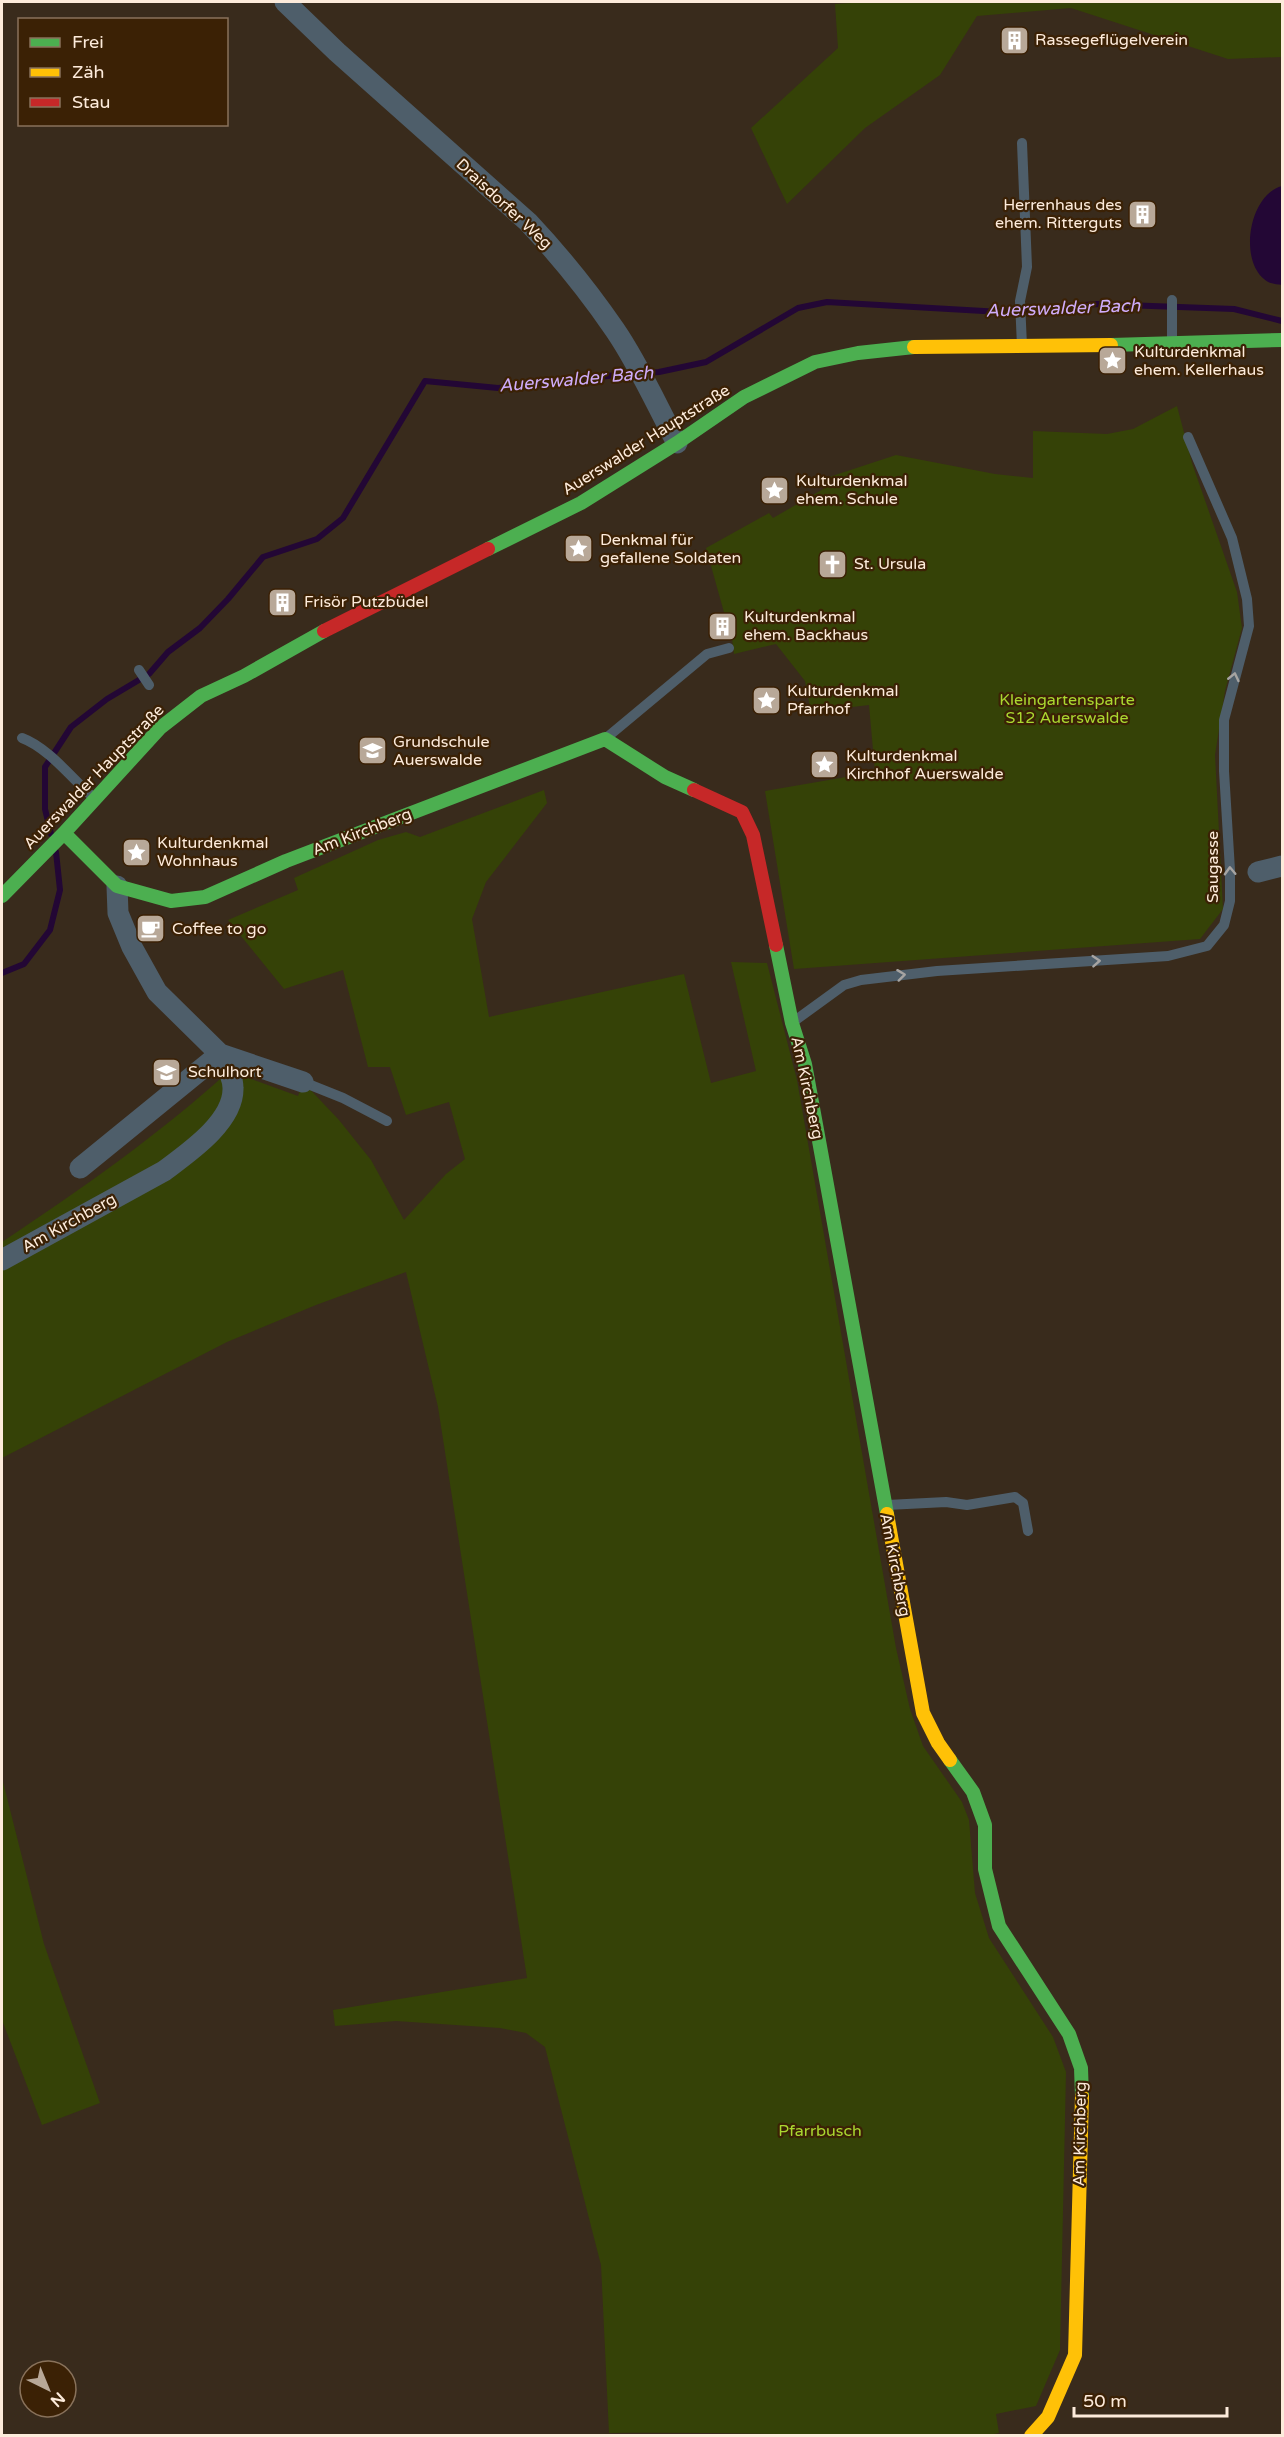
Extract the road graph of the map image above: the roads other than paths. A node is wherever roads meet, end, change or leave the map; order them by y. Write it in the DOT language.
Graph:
graph roads {
  1 [pos="285,2"];
  2 [pos="1022,143"];
  3 [pos="1172,300"];
  4 [pos="1282,340"];
  5 [pos="1172,344"];
  6 [pos="1022,346"];
  7 [pos="1188,436"];
  8 [pos="677,443"];
  9 [pos="729,648"];
  10 [pos="139,670"];
  11 [pos="149,685"];
  12 [pos="22,738"];
  13 [pos="605,739"];
  14 [pos="95,799"];
  15 [pos="63,834"];
  16 [pos="1282,866"];
  17 [pos="1258,872"];
  18 [pos="117,886"];
  19 [pos="2,896"];
  20 [pos="792,1023"];
  21 [pos="220,1054"];
  22 [pos="303,1083"];
  23 [pos="387,1121"];
  24 [pos="80,1168"];
  25 [pos="2,1260"];
  26 [pos="884,1505"];
  27 [pos="1028,1531"];
  28 [pos="1030,2435"];
  1 -- 8 [label="street, Draisdorfer Weg"];
  2 -- 6 [label="lane"];
  3 -- 5 [label="lane"];
  4 -- 5 [label="street, Auerswalder Hauptstraße"];
  5 -- 6 [label="street, Auerswalder Hauptstraße"];
  6 -- 8 [label="street, Auerswalder Hauptstraße"];
  20 -- 7 [label="lane, Saugasse, one-way"];
  8 -- 14 [label="street, Auerswalder Hauptstraße"];
  9 -- 13 [label="lane, Am Kirchberg"];
  10 -- 11 [label="lane"];
  12 -- 14 [label="lane"];
  13 -- 18 [label="street, Am Kirchberg"];
  13 -- 20 [label="street, Am Kirchberg"];
  14 -- 15 [label="street, Auerswalder Hauptstraße"];
  15 -- 18 [label="street, Am Kirchberg"];
  15 -- 19 [label="street, Auerswalder Hauptstraße"];
  16 -- 17 [label="street"];
  18 -- 21 [label="street, Am Kirchberg"];
  20 -- 26 [label="street, Am Kirchberg"];
  21 -- 22 [label="street, Am Kirchberg"];
  21 -- 24 [label="street"];
  21 -- 25 [label="street, Am Kirchberg"];
  22 -- 23 [label="lane"];
  26 -- 27 [label="lane"];
  26 -- 28 [label="street, Am Kirchberg"];
}
